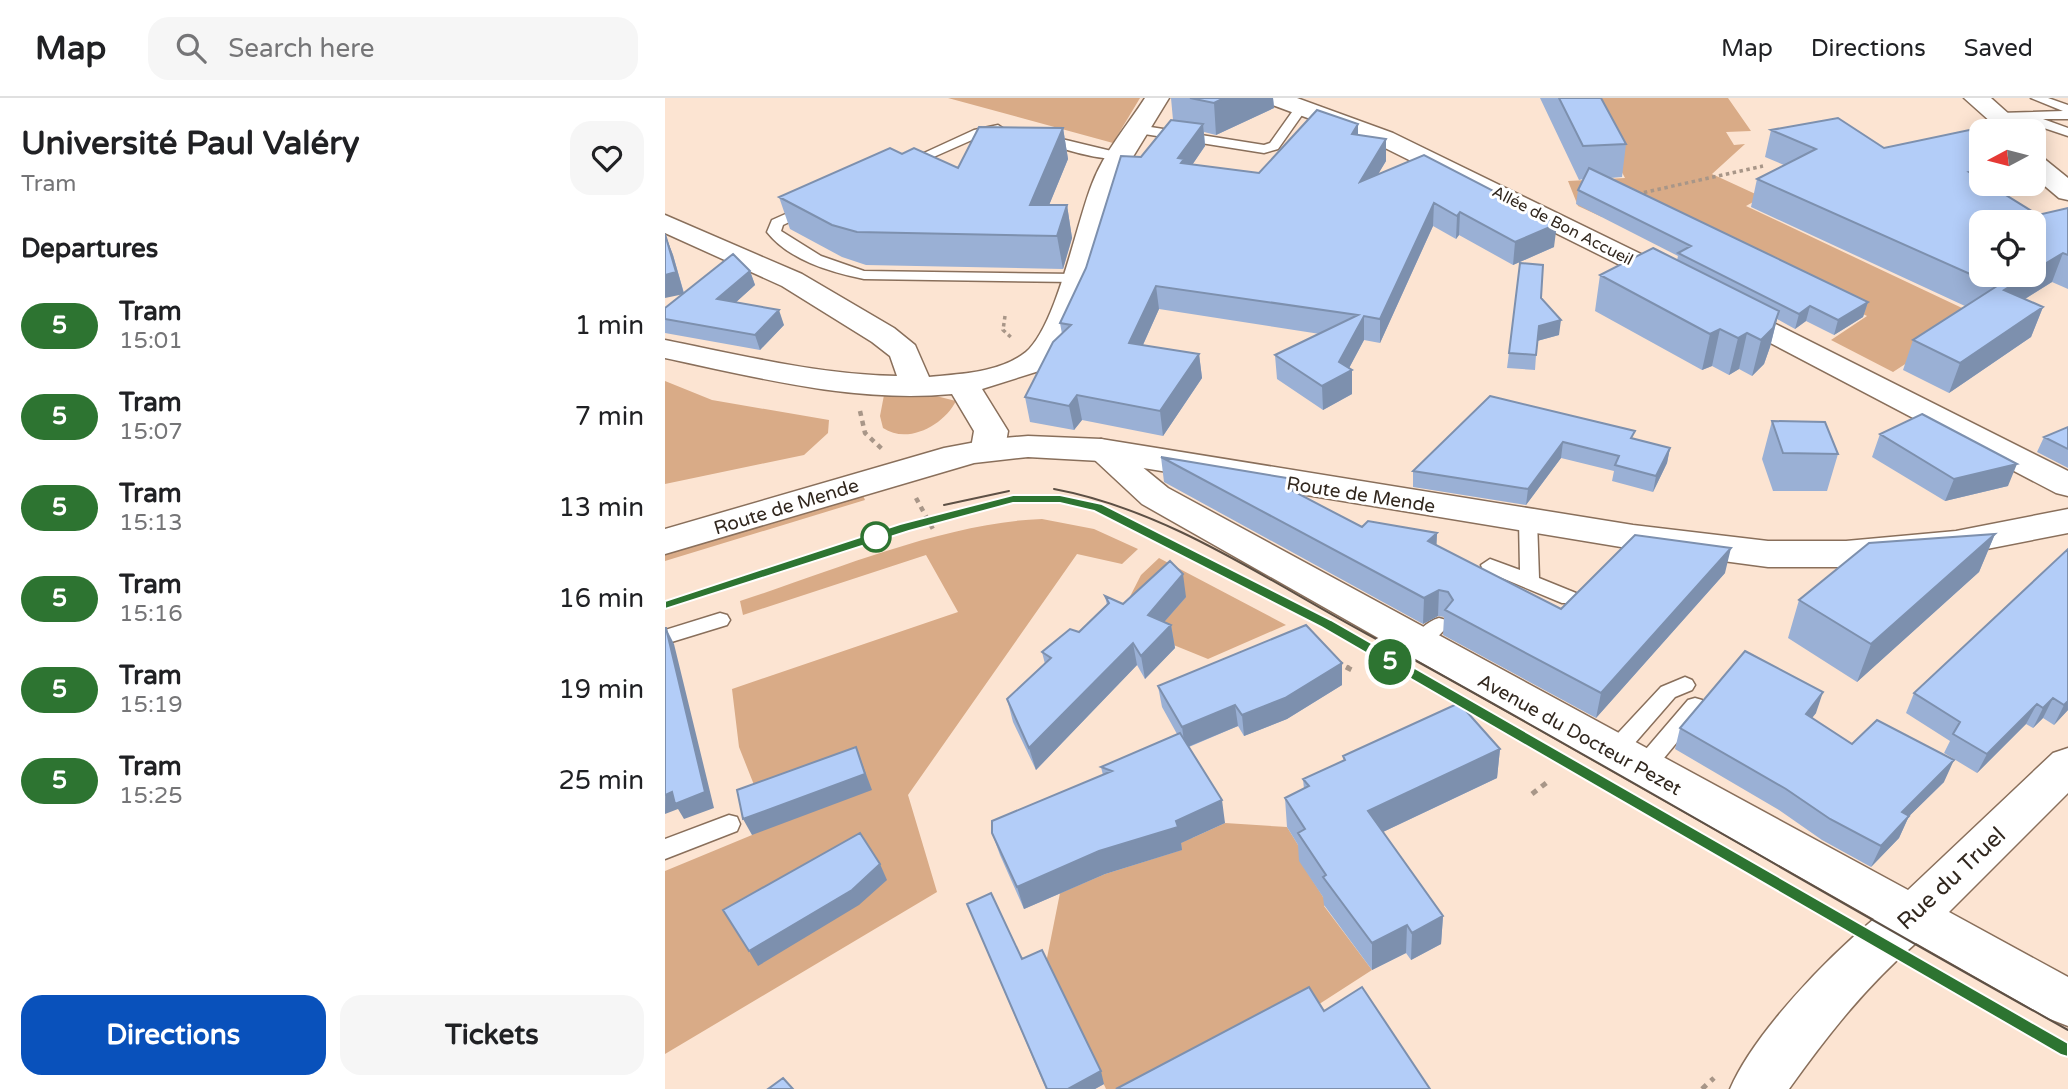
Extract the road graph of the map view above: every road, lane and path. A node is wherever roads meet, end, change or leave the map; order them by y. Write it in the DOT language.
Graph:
graph roads {
  1 [pos="1157,98"];
  2 [pos="1958,98"];
  3 [pos="1976,98"];
  4 [pos="2038,98"];
  5 [pos="1288,103"];
  6 [pos="2068,109"];
  7 [pos="2068,115"];
  8 [pos="1999,119"];
  9 [pos="2003,119"];
  10 [pos="2042,119"];
  11 [pos="1138,129"];
  12 [pos="2046,129"];
  13 [pos="2068,132"];
  14 [pos="1122,155"];
  15 [pos="2046,156"];
  16 [pos="1763,166"];
  17 [pos="886,173"];
  18 [pos="2046,173"];
  19 [pos="2068,174"];
  20 [pos="2068,192"];
  21 [pos="1634,194"];
  22 [pos="824,201"];
  23 [pos="665,223"];
  24 [pos="1075,278"];
  25 [pos="1005,316"];
  26 [pos="1008,347"];
  27 [pos="665,349"];
  28 [pos="963,384"];
  29 [pos="912,386"];
  30 [pos="988,448"];
  31 [pos="1101,450"];
  32 [pos="2068,485"];
  33 [pos="1528,520"];
  34 [pos="2068,521"];
  35 [pos="665,542"];
  36 [pos="1490,565"];
  37 [pos="1530,581"];
  38 [pos="1569,598"];
  39 [pos="720,620"];
  40 [pos="665,637"];
  41 [pos="1335,661"];
  42 [pos="1352,670"];
  43 [pos="1685,685"];
  44 [pos="1695,706"];
  45 [pos="1628,761"];
  46 [pos="2068,765"];
  47 [pos="1550,780"];
  48 [pos="1532,794"];
  49 [pos="729,824"];
  50 [pos="665,849"];
  51 [pos="1915,915"];
  52 [pos="2068,1003"];
  53 [pos="1757,1089"];
  1 -- 11 [label="street"];
  2 -- 8 [label="street"];
  3 -- 9 [label="street"];
  4 -- 6 [label="lane"];
  5 -- 11 [label="lane"];
  5 -- 32 [label="street, Allée de Bon Accueil"];
  7 -- 10 [label="lane"];
  11 -- 14 [label="street"];
  12 -- 13 [label="lane"];
  14 -- 17 [label="lane"];
  14 -- 24 [label="street"];
  15 -- 19 [label="street"];
  16 -- 21 [label="path"];
  18 -- 20 [label="street"];
  22 -- 24 [label="lane"];
  23 -- 29 [label="street"];
  24 -- 28 [label="street"];
  25 -- 26 [label="path"];
  27 -- 29 [label="street"];
  28 -- 29 [label="street"];
  28 -- 30 [label="street"];
  30 -- 31 [label="street, Route de Mende"];
  30 -- 35 [label="street, Route de Mende"];
  31 -- 33 [label="street, Route de Mende"];
  31 -- 45 [label="street, Avenue du Docteur Pezet"];
  33 -- 34 [label="street, Route de Mende"];
  33 -- 37 [label="lane"];
  36 -- 37 [label="lane"];
  37 -- 38 [label="lane"];
  39 -- 40 [label="lane"];
  41 -- 42 [label="path"];
  43 -- 45 [label="lane"];
  44 -- 45 [label="lane"];
  45 -- 51 [label="street, Avenue du Docteur Pezet"];
  46 -- 51 [label="street, Rue du Truel"];
  47 -- 48 [label="path"];
  49 -- 50 [label="lane"];
  51 -- 52 [label="street, Avenue du Docteur Pezet"];
  51 -- 53 [label="street, Rue du Truel"];
}
